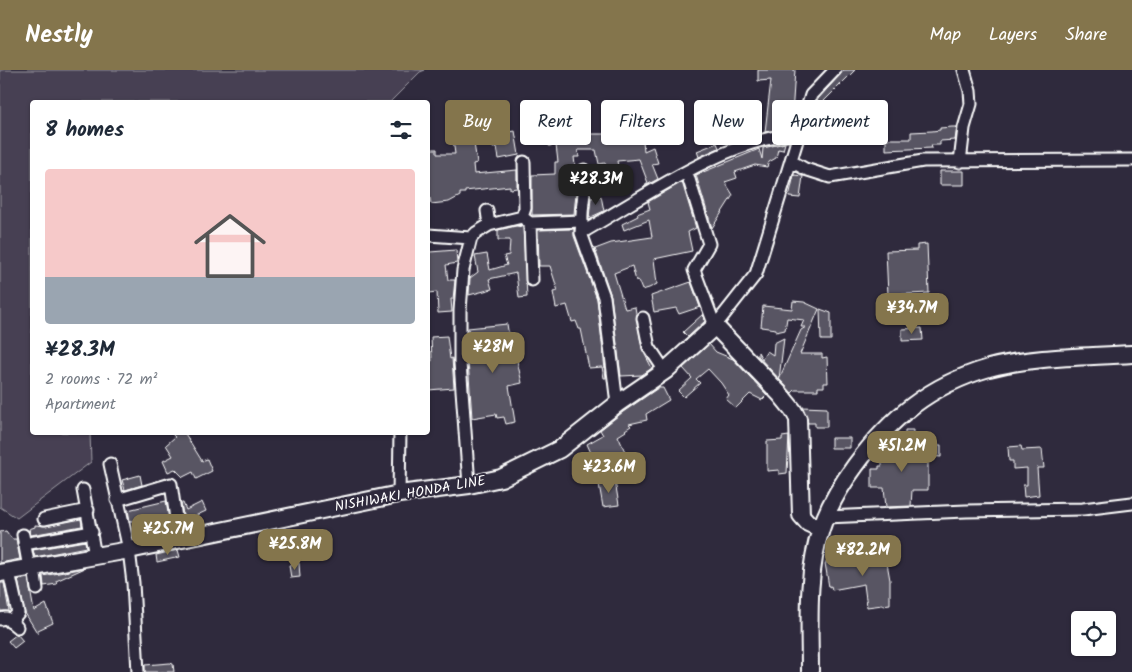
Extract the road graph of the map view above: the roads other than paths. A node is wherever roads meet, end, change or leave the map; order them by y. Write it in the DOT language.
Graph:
graph roads {
  1 [pos="835,70"];
  2 [pos="964,70"];
  3 [pos="809,100"];
  4 [pos="772,137"];
  5 [pos="795,145"];
  6 [pos="1132,160"];
  7 [pos="791,161"];
  8 [pos="524,162"];
  9 [pos="960,162"];
  10 [pos="584,170"];
  11 [pos="686,173"];
  12 [pos="487,211"];
  13 [pos="526,220"];
  14 [pos="489,225"];
  15 [pos="581,227"];
  16 [pos="430,235"];
  17 [pos="471,238"];
  18 [pos="532,280"];
  19 [pos="643,318"];
  20 [pos="715,326"];
  21 [pos="1132,354"];
  22 [pos="665,371"];
  23 [pos="617,404"];
  24 [pos="400,435"];
  25 [pos="110,464"];
  26 [pos="469,485"];
  27 [pos="84,490"];
  28 [pos="399,494"];
  29 [pos="117,500"];
  30 [pos="1132,504"];
  31 [pos="88,510"];
  32 [pos="44,519"];
  33 [pos="823,523"];
  34 [pos="92,532"];
  35 [pos="179,539"];
  36 [pos="129,550"];
  37 [pos="95,556"];
  38 [pos="32,568"];
  39 [pos="4,573"];
  40 [pos="37,589"];
  41 [pos="9,623"];
  42 [pos="138,672"];
  43 [pos="810,672"];
  1 -- 3 [label="street"];
  2 -- 9 [label="street"];
  4 -- 11 [label="street"];
  5 -- 7 [label="street"];
  6 -- 9 [label="street"];
  7 -- 9 [label="street"];
  7 -- 20 [label="street"];
  8 -- 13 [label="street"];
  10 -- 15 [label="street"];
  11 -- 15 [label="street"];
  11 -- 20 [label="street"];
  12 -- 14 [label="street"];
  13 -- 14 [label="street"];
  13 -- 15 [label="street"];
  13 -- 18 [label="street"];
  14 -- 17 [label="street"];
  15 -- 23 [label="street"];
  16 -- 17 [label="street"];
  17 -- 26 [label="street"];
  19 -- 22 [label="street"];
  20 -- 22 [label="main road, NISHIWAKI HONDA LINE"];
  20 -- 33 [label="main road"];
  21 -- 33 [label="main road"];
  22 -- 23 [label="main road, NISHIWAKI HONDA LINE"];
  23 -- 26 [label="main road, NISHIWAKI HONDA LINE"];
  24 -- 28 [label="street"];
  25 -- 29 [label="street"];
  26 -- 28 [label="main road, NISHIWAKI HONDA LINE"];
  27 -- 31 [label="street"];
  28 -- 35 [label="main road, NISHIWAKI HONDA LINE"];
  29 -- 35 [label="street"];
  29 -- 36 [label="street"];
  30 -- 33 [label="street"];
  31 -- 32 [label="street"];
  31 -- 34 [label="street"];
  33 -- 43 [label="main road"];
  34 -- 37 [label="street"];
  34 -- 38 [label="street"];
  35 -- 36 [label="main road, NISHIWAKI HONDA LINE"];
  36 -- 37 [label="main road, NISHIWAKI HONDA LINE"];
  36 -- 42 [label="street"];
  37 -- 38 [label="main road, NISHIWAKI HONDA LINE"];
  38 -- 39 [label="main road, NISHIWAKI HONDA LINE"];
  38 -- 40 [label="street"];
  39 -- 41 [label="street"];
}
